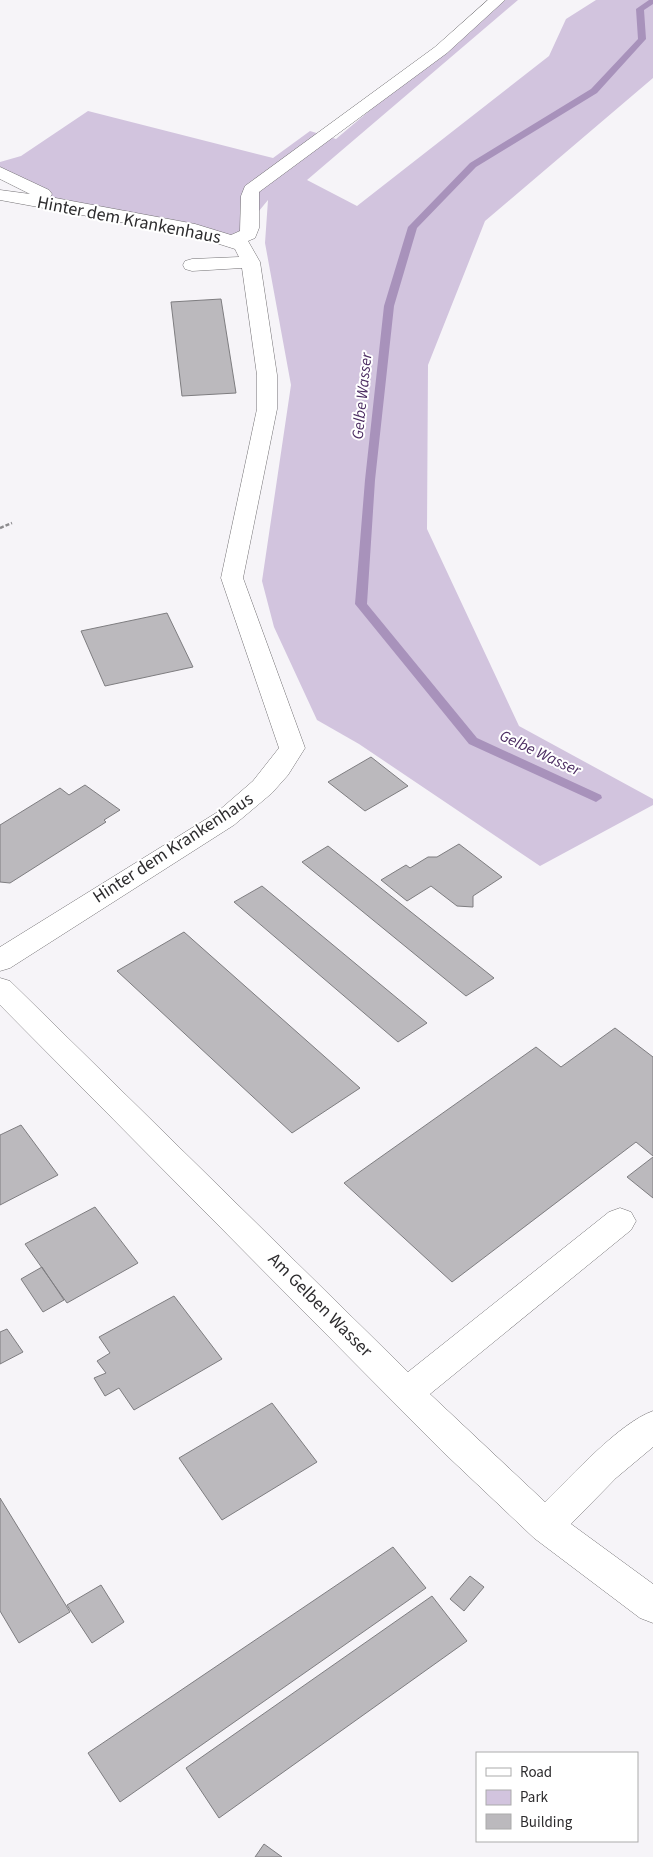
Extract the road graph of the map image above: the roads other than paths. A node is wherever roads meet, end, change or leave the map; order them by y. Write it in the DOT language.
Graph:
graph roads {
  1 [pos="497,0"];
  2 [pos="0,172"];
  3 [pos="0,195"];
  4 [pos="64,205"];
  5 [pos="195,230"];
  6 [pos="168,239"];
  7 [pos="234,241"];
  8 [pos="251,262"];
  9 [pos="192,265"];
  10 [pos="0,961"];
  11 [pos="0,988"];
  12 [pos="620,1221"];
  13 [pos="407,1392"];
  14 [pos="653,1426"];
  15 [pos="546,1526"];
  16 [pos="653,1606"];
  1 -- 7 [label="street"];
  2 -- 4 [label="street"];
  3 -- 4 [label="street, Hinter dem Krankenhaus"];
  4 -- 5 [label="street, Hinter dem Krankenhaus"];
  5 -- 6 [label="street"];
  5 -- 7 [label="street, Hinter dem Krankenhaus"];
  7 -- 8 [label="street, Hinter dem Krankenhaus"];
  8 -- 9 [label="street"];
  8 -- 10 [label="street, Hinter dem Krankenhaus"];
  11 -- 13 [label="street, Am Gelben Wasser"];
  12 -- 13 [label="street"];
  13 -- 15 [label="street, Am Gelben Wasser"];
  14 -- 15 [label="street"];
  15 -- 16 [label="street, Am Gelben Wasser"];
}
